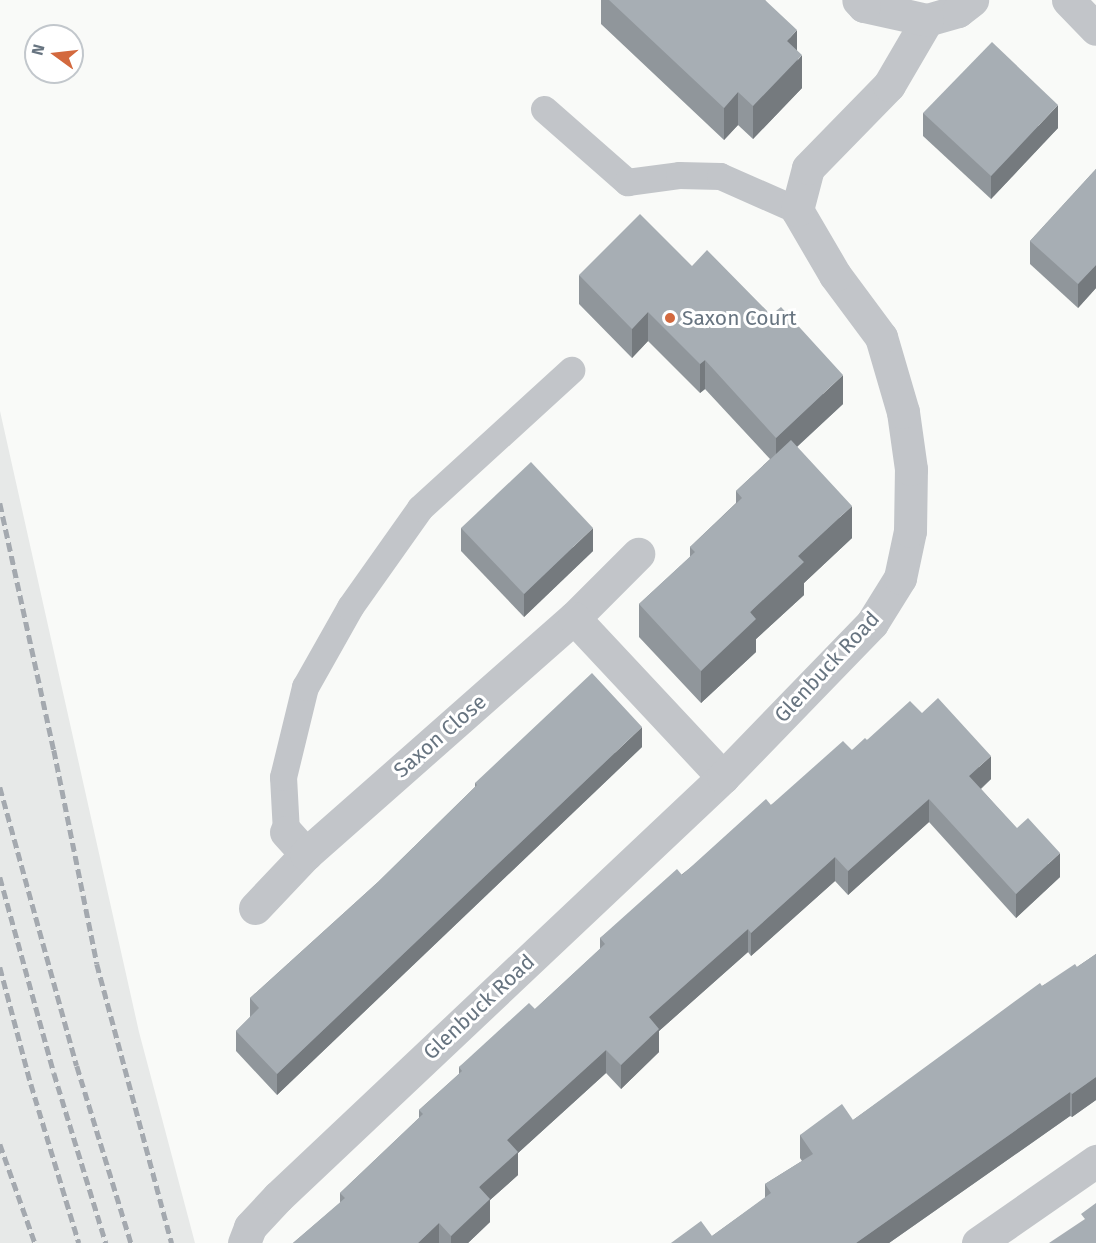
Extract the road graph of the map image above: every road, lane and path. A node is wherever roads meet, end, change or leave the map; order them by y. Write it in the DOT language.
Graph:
graph roads {
  1 [pos="858,0"];
  2 [pos="972,0"];
  3 [pos="1068,0"];
  4 [pos="927,20"];
  5 [pos="1096,29"];
  6 [pos="544,109"];
  7 [pos="797,210"];
  8 [pos="571,370"];
  9 [pos="638,554"];
  10 [pos="574,618"];
  11 [pos="723,777"];
  12 [pos="296,843"];
  13 [pos="255,908"];
  14 [pos="1096,1161"];
  15 [pos="244,1243"];
  16 [pos="978,1243"];
  1 -- 4 [label="street"];
  2 -- 4 [label="street"];
  3 -- 5 [label="street"];
  4 -- 7 [label="street"];
  6 -- 7 [label="lane"];
  7 -- 11 [label="street, Glenbuck Road"];
  8 -- 12 [label="lane"];
  9 -- 10 [label="street, Saxon Close"];
  10 -- 11 [label="street"];
  10 -- 12 [label="street, Saxon Close"];
  11 -- 15 [label="street, Glenbuck Road"];
  12 -- 13 [label="street, Saxon Close"];
  14 -- 16 [label="street"];
}
